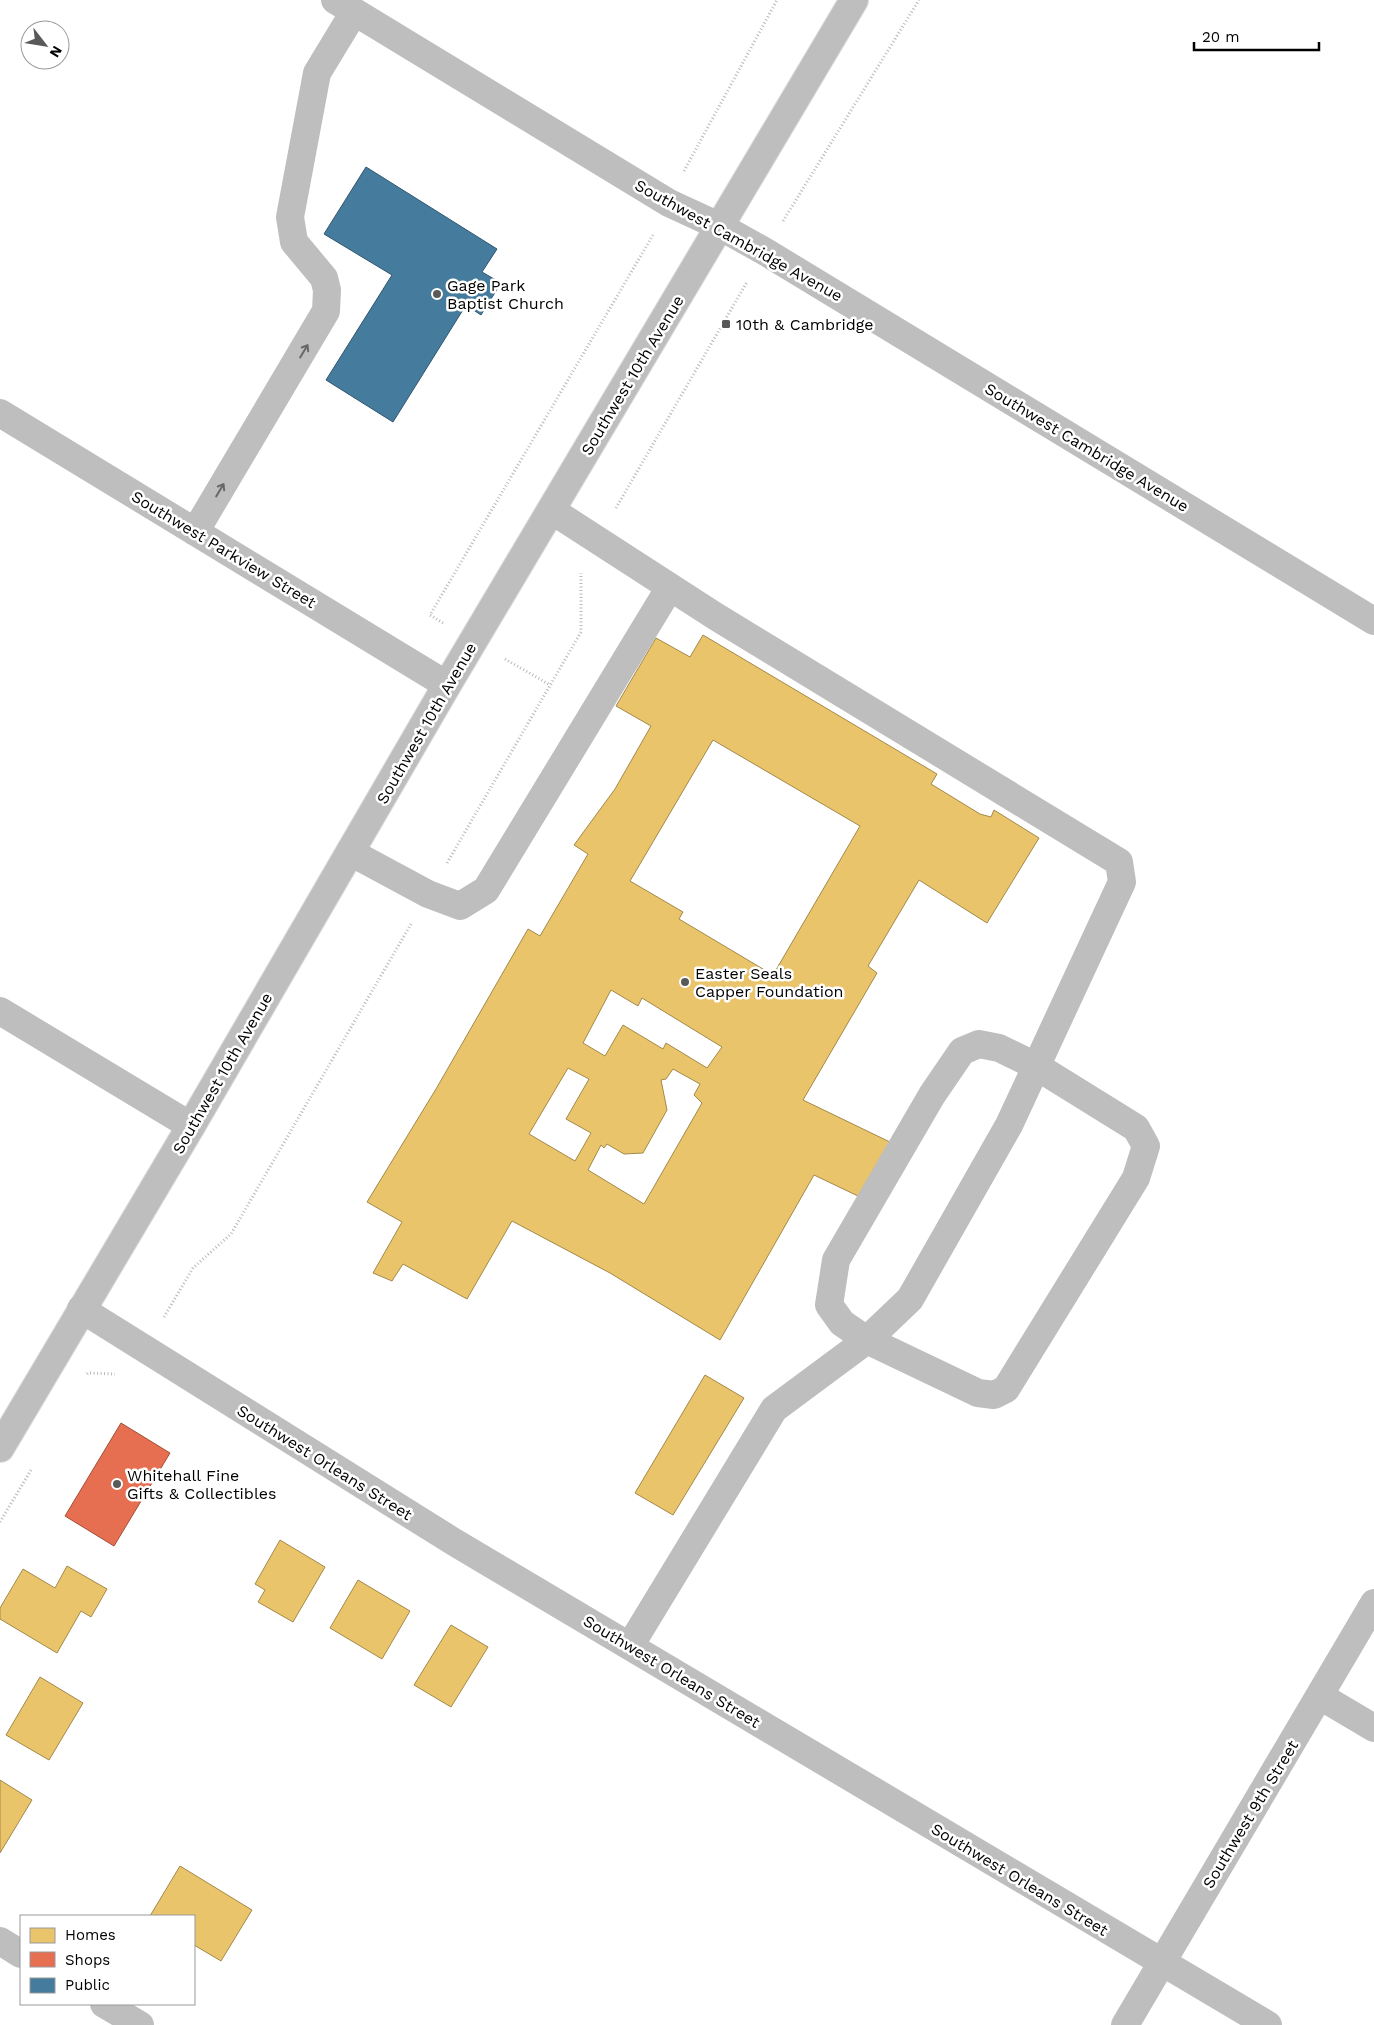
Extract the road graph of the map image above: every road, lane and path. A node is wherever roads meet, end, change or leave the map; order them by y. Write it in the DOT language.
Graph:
graph roads {
  1 [pos="777,0"];
  2 [pos="854,0"];
  3 [pos="919,0"];
  4 [pos="344,6"];
  5 [pos="669,203"];
  6 [pos="721,227"];
  7 [pos="764,251"];
  8 [pos="0,412"];
  9 [pos="552,510"];
  10 [pos="195,532"];
  11 [pos="597,540"];
  12 [pos="670,587"];
  13 [pos="1374,621"];
  14 [pos="474,641"];
  15 [pos="447,685"];
  16 [pos="550,685"];
  17 [pos="350,852"];
  18 [pos="428,894"];
  19 [pos="0,1011"];
  20 [pos="1036,1066"];
  21 [pos="191,1126"];
  22 [pos="81,1309"];
  23 [pos="867,1340"];
  24 [pos="145,1349"];
  25 [pos="84,1381"];
  26 [pos="0,1448"];
  27 [pos="34,1464"];
  28 [pos="0,1522"];
  29 [pos="1374,1603"];
  30 [pos="630,1646"];
  31 [pos="1320,1696"];
  32 [pos="1374,1728"];
  33 [pos="0,1941"];
  34 [pos="20,1953"];
  35 [pos="1162,1963"];
  36 [pos="106,2005"];
  37 [pos="140,2025"];
  38 [pos="1125,2025"];
  39 [pos="1268,2025"];
  1 -- 5 [label="path"];
  2 -- 6 [label="street, Southwest 10th Avenue"];
  3 -- 7 [label="path"];
  4 -- 5 [label="street, Southwest Cambridge Avenue"];
  10 -- 4 [label="street, one-way"];
  5 -- 6 [label="street, Southwest Cambridge Avenue"];
  5 -- 14 [label="path"];
  6 -- 7 [label="street, Southwest Cambridge Avenue"];
  6 -- 9 [label="street, Southwest 10th Avenue"];
  7 -- 11 [label="path"];
  7 -- 13 [label="street, Southwest Cambridge Avenue"];
  8 -- 10 [label="street, Southwest Parkview Street"];
  9 -- 11 [label="street"];
  9 -- 14 [label="street, Southwest 10th Avenue"];
  10 -- 15 [label="street, Southwest Parkview Street"];
  11 -- 12 [label="street"];
  11 -- 16 [label="path"];
  12 -- 18 [label="street"];
  12 -- 20 [label="street"];
  14 -- 15 [label="street, Southwest 10th Avenue"];
  14 -- 16 [label="path"];
  15 -- 17 [label="street, Southwest 10th Avenue"];
  16 -- 18 [label="path"];
  17 -- 18 [label="street"];
  17 -- 21 [label="street, Southwest 10th Avenue"];
  18 -- 24 [label="path"];
  19 -- 21 [label="street"];
  20 -- 23 [label="street"];
  20 -- 23 [label="street"];
  20 -- 23 [label="street"];
  21 -- 22 [label="street, Southwest 10th Avenue"];
  22 -- 24 [label="street, Southwest Orleans Street"];
  22 -- 26 [label="street, Southwest 10th Avenue"];
  23 -- 30 [label="street"];
  24 -- 25 [label="path"];
  24 -- 30 [label="street, Southwest Orleans Street"];
  27 -- 28 [label="path"];
  29 -- 31 [label="street, Southwest 9th Street"];
  30 -- 35 [label="street, Southwest Orleans Street"];
  31 -- 32 [label="street"];
  31 -- 35 [label="street, Southwest 9th Street"];
  33 -- 34 [label="street"];
  35 -- 38 [label="street, Southwest 9th Street"];
  35 -- 39 [label="street, Southwest Orleans Street"];
  36 -- 37 [label="street"];
}
